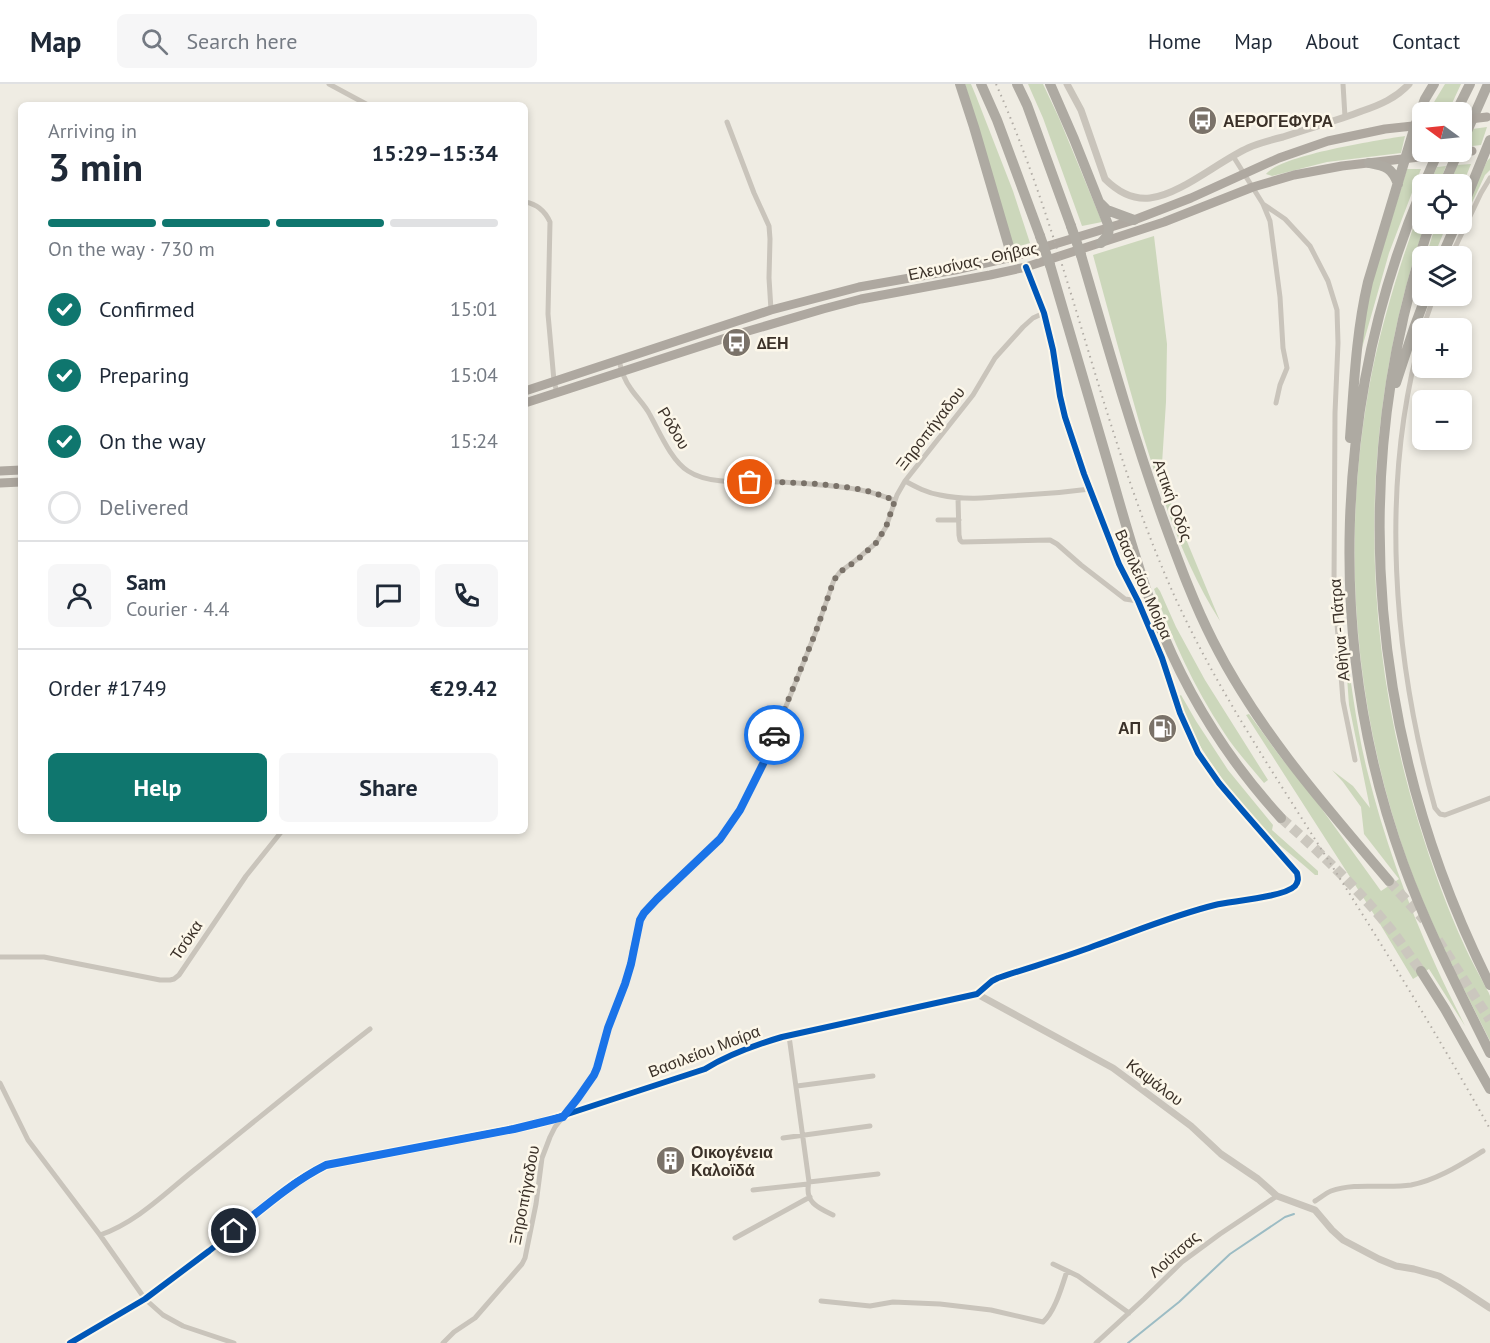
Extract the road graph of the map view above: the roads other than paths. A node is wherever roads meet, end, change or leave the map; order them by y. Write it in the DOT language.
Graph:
graph roads {
  1 [pos="329,84"];
  2 [pos="960,84"];
  3 [pos="981,84"];
  4 [pos="1017,84"];
  5 [pos="1050,84"];
  6 [pos="1067,84"];
  7 [pos="1343,84"];
  8 [pos="1409,84"];
  9 [pos="1434,84"];
  10 [pos="1470,84"];
  11 [pos="1488,84"];
  12 [pos="362,102"];
  13 [pos="1424,102"];
  14 [pos="1461,102"];
  15 [pos="1345,117"];
  16 [pos="1489,117"];
  17 [pos="1472,119"];
  18 [pos="1472,120"];
  19 [pos="727,122"];
  20 [pos="1412,127"];
  21 [pos="1412,142"];
  22 [pos="1489,146"];
  23 [pos="1472,152"];
  24 [pos="1233,156"];
  25 [pos="1412,158"];
  26 [pos="1406,159"];
  27 [pos="1369,163"];
  28 [pos="1244,174"];
  29 [pos="1490,178"];
  30 [pos="1398,184"];
  31 [pos="1472,185"];
  32 [pos="1253,187"];
  33 [pos="1100,202"];
  34 [pos="528,203"];
  35 [pos="1263,204"];
  36 [pos="1412,215"];
  37 [pos="1134,220"];
  38 [pos="1109,227"];
  39 [pos="1427,234"];
  40 [pos="1101,243"];
  41 [pos="1456,246"];
  42 [pos="1012,257"];
  43 [pos="1026,267"];
  44 [pos="1422,306"];
  45 [pos="771,310"];
  46 [pos="1044,313"];
  47 [pos="619,360"];
  48 [pos="622,372"];
  49 [pos="1412,373"];
  50 [pos="554,381"];
  51 [pos="528,390"];
  52 [pos="558,393"];
  53 [pos="528,402"];
  54 [pos="1276,403"];
  55 [pos="1386,418"];
  56 [pos="18,470"];
  57 [pos="0,471"];
  58 [pos="18,482"];
  59 [pos="905,482"];
  60 [pos="0,483"];
  61 [pos="1090,489"];
  62 [pos="958,498"];
  63 [pos="895,500"];
  64 [pos="938,520"];
  65 [pos="959,520"];
  66 [pos="1348,540"];
  67 [pos="1138,602"];
  68 [pos="1355,760"];
  69 [pos="1490,798"];
  70 [pos="1281,819"];
  71 [pos="280,834"];
  72 [pos="1389,881"];
  73 [pos="0,957"];
  74 [pos="1420,971"];
  75 [pos="1490,985"];
  76 [pos="977,994"];
  77 [pos="370,1029"];
  78 [pos="789,1036"];
  79 [pos="1490,1053"];
  80 [pos="873,1076"];
  81 [pos="0,1083"];
  82 [pos="797,1086"];
  83 [pos="1490,1089"];
  84 [pos="563,1117"];
  85 [pos="870,1126"];
  86 [pos="803,1135"];
  87 [pos="783,1138"];
  88 [pos="1482,1151"];
  89 [pos="878,1174"];
  90 [pos="808,1183"];
  91 [pos="753,1190"];
  92 [pos="1277,1196"];
  93 [pos="810,1197"];
  94 [pos="1316,1201"];
  95 [pos="834,1215"];
  96 [pos="100,1235"];
  97 [pos="735,1238"];
  98 [pos="1053,1264"];
  99 [pos="1067,1271"];
  100 [pos="145,1299"];
  101 [pos="821,1301"];
  102 [pos="1490,1308"];
  103 [pos="1129,1314"];
  104 [pos="70,1343"];
  105 [pos="234,1343"];
  106 [pos="442,1343"];
  107 [pos="1096,1343"];
  1 -- 12 [label="street"];
  2 -- 42 [label="highway"];
  3 -- 70 [label="highway, bridge"];
  4 -- 72 [label="highway, Αττική Οδός, bridge"];
  5 -- 33 [label="highway"];
  6 -- 24 [label="street"];
  7 -- 15 [label="street"];
  8 -- 15 [label="street"];
  9 -- 13 [label="highway"];
  10 -- 14 [label="highway"];
  11 -- 18 [label="highway"];
  15 -- 24 [label="street"];
  16 -- 17 [label="main road, bridge"];
  19 -- 45 [label="street"];
  20 -- 28 [label="main road, Ελευσίνας - Θήβας"];
  21 -- 26 [label="highway"];
  22 -- 23 [label="main road, Ελευσίνας - Θήβας, bridge"];
  22 -- 31 [label="highway"];
  24 -- 28 [label="street"];
  25 -- 26 [label="main road, Ελευσίνας - Θήβας"];
  26 -- 27 [label="main road, Ελευσίνας - Θήβας"];
  26 -- 30 [label="highway"];
  27 -- 30 [label="highway"];
  27 -- 32 [label="main road, Ελευσίνας - Θήβας"];
  28 -- 32 [label="street"];
  28 -- 37 [label="main road, Ελευσίνας - Θήβας"];
  29 -- 41 [label="street"];
  30 -- 66 [label="highway"];
  32 -- 35 [label="street"];
  32 -- 40 [label="main road, Ελευσίνας - Θήβας"];
  33 -- 37 [label="highway"];
  33 -- 38 [label="highway"];
  34 -- 50 [label="street"];
  35 -- 54 [label="street"];
  35 -- 68 [label="street"];
  36 -- 66 [label="highway, Αθήνα - Πάτρα"];
  37 -- 38 [label="main road, Ελευσίνας - Θήβας"];
  38 -- 40 [label="highway"];
  38 -- 42 [label="main road, Ελευσίνας - Θήβας"];
  39 -- 55 [label="highway"];
  40 -- 43 [label="main road, Ελευσίνας - Θήβας"];
  42 -- 43 [label="main road"];
  42 -- 45 [label="main road, Ελευσίνας - Θήβας"];
  43 -- 46 [label="street, Βασιλείου Μοίρα"];
  43 -- 48 [label="main road, Ελευσίνας - Θήβας"];
  44 -- 55 [label="highway"];
  45 -- 47 [label="main road, Ελευσίνας - Θήβας"];
  46 -- 59 [label="street, Ξηροπήγαδου"];
  46 -- 61 [label="street, Βασιλείου Μοίρα"];
  47 -- 48 [label="street, Ρόδου"];
  47 -- 50 [label="main road, Ελευσίνας - Θήβας"];
  48 -- 52 [label="main road, Ελευσίνας - Θήβας"];
  48 -- 63 [label="street, Ρόδου"];
  49 -- 69 [label="street"];
  50 -- 51 [label="main road, Ελευσίνας - Θήβας"];
  50 -- 52 [label="street"];
  52 -- 53 [label="main road, Ελευσίνας - Θήβας"];
  55 -- 75 [label="highway"];
  56 -- 57 [label="main road"];
  58 -- 60 [label="main road"];
  59 -- 62 [label="street"];
  59 -- 63 [label="street, Ξηροπήγαδου"];
  61 -- 62 [label="street"];
  61 -- 67 [label="street, Βασιλείου Μοίρα"];
  62 -- 65 [label="street"];
  63 -- 84 [label="street, Ξηροπήγαδου"];
  64 -- 65 [label="street"];
  65 -- 67 [label="street"];
  66 -- 79 [label="highway, Αθήνα - Πάτρα"];
  67 -- 76 [label="street, Βασιλείου Μοίρα"];
  71 -- 73 [label="street, Τσόκα"];
  74 -- 83 [label="highway"];
  76 -- 78 [label="street, Βασιλείου Μοίρα"];
  76 -- 92 [label="street, Καψάλου"];
  77 -- 96 [label="street"];
  78 -- 82 [label="street"];
  78 -- 84 [label="street, Βασιλείου Μοίρα"];
  80 -- 82 [label="street"];
  81 -- 96 [label="street"];
  82 -- 86 [label="street"];
  84 -- 100 [label="street, Βασιλείου Μοίρα"];
  84 -- 106 [label="street, Ξηροπήγαδου"];
  85 -- 86 [label="street"];
  86 -- 87 [label="street"];
  86 -- 90 [label="street"];
  88 -- 94 [label="street"];
  89 -- 90 [label="street"];
  90 -- 91 [label="street"];
  90 -- 93 [label="street"];
  92 -- 102 [label="street, Καψάλου"];
  92 -- 103 [label="street, Λούτσας"];
  93 -- 95 [label="street"];
  93 -- 97 [label="street"];
  96 -- 100 [label="street"];
  98 -- 99 [label="street"];
  99 -- 101 [label="street"];
  99 -- 103 [label="street"];
  100 -- 104 [label="street, Βασιλείου Μοίρα"];
  100 -- 105 [label="street"];
  103 -- 107 [label="street, Λούτσας"];
}
